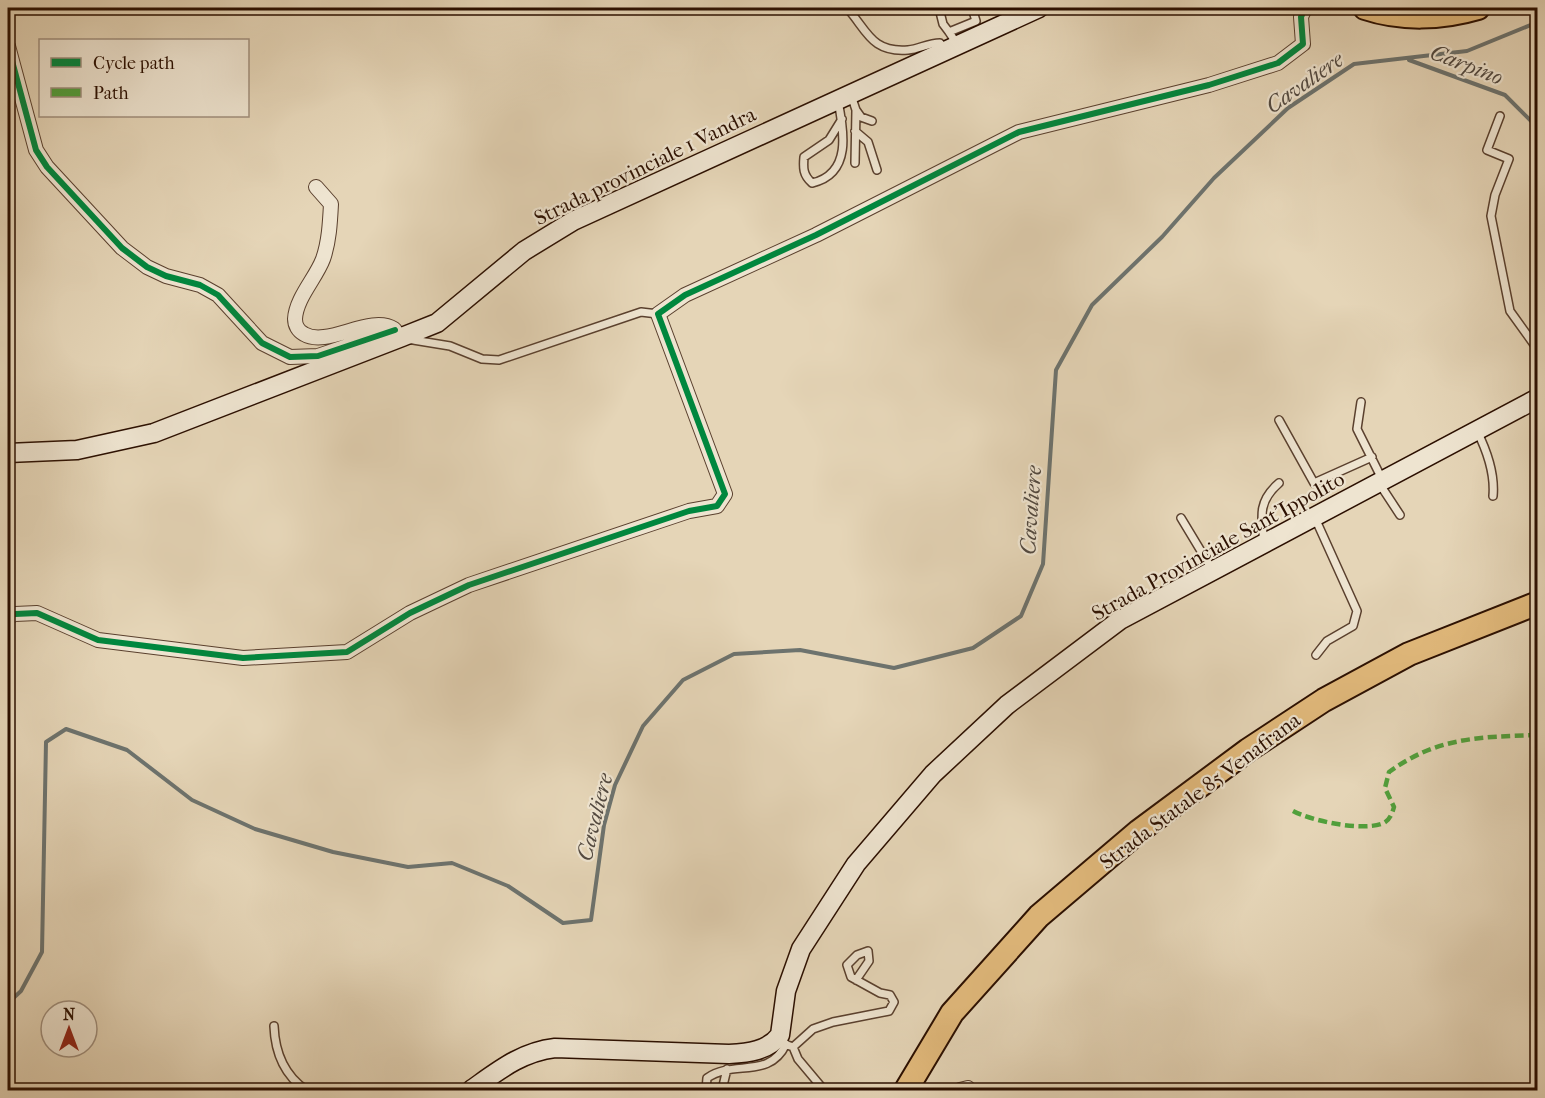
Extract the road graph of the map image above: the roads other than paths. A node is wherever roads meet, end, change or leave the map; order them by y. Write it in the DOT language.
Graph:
graph roads {
  1 [pos="847,8"];
  2 [pos="939,8"];
  3 [pos="972,8"];
  4 [pos="1039,8"];
  5 [pos="1305,8"];
  6 [pos="1365,8"];
  7 [pos="1478,8"];
  8 [pos="951,43"];
  9 [pos="8,46"];
  10 [pos="849,102"];
  11 [pos="1500,116"];
  12 [pos="842,119"];
  13 [pos="872,121"];
  14 [pos="855,131"];
  15 [pos="855,163"];
  16 [pos="877,170"];
  17 [pos="316,187"];
  18 [pos="658,314"];
  19 [pos="399,333"];
  20 [pos="1538,350"];
  21 [pos="1538,398"];
  22 [pos="1361,402"];
  23 [pos="1279,420"];
  24 [pos="1477,431"];
  25 [pos="8,453"];
  26 [pos="1372,457"];
  27 [pos="1381,482"];
  28 [pos="1279,483"];
  29 [pos="1493,496"];
  30 [pos="1400,515"];
  31 [pos="1181,518"];
  32 [pos="1315,518"];
  33 [pos="1264,544"];
  34 [pos="1213,571"];
  35 [pos="1538,603"];
  36 [pos="8,617"];
  37 [pos="1316,655"];
  38 [pos="856,981"];
  39 [pos="274,1026"];
  40 [pos="781,1042"];
  41 [pos="794,1047"];
  42 [pos="727,1070"];
  43 [pos="306,1090"];
  44 [pos="471,1090"];
  45 [pos="706,1090"];
  46 [pos="722,1090"];
  47 [pos="824,1090"];
  48 [pos="906,1090"];
  1 -- 8 [label="lane"];
  2 -- 8 [label="lane"];
  3 -- 8 [label="lane"];
  4 -- 8 [label="main road, Strada provinciale 1 Vandra"];
  5 -- 18 [label="street"];
  6 -- 7 [label="highway"];
  8 -- 10 [label="main road, Strada provinciale 1 Vandra"];
  9 -- 19 [label="street"];
  10 -- 12 [label="lane"];
  10 -- 13 [label="lane"];
  10 -- 14 [label="lane"];
  10 -- 19 [label="main road, Strada provinciale 1 Vandra"];
  11 -- 20 [label="lane"];
  12 -- 12 [label="lane"];
  14 -- 15 [label="lane"];
  14 -- 16 [label="lane"];
  17 -- 19 [label="street"];
  18 -- 19 [label="lane"];
  18 -- 36 [label="street"];
  19 -- 25 [label="main road, Strada provinciale 1 Vandra"];
  21 -- 24 [label="main road, Strada Provinciale Sant'Ippolito"];
  22 -- 26 [label="lane"];
  23 -- 26 [label="lane"];
  24 -- 27 [label="main road, Strada Provinciale Sant'Ippolito"];
  24 -- 29 [label="lane"];
  26 -- 27 [label="lane"];
  27 -- 30 [label="lane"];
  27 -- 32 [label="main road, Strada Provinciale Sant'Ippolito"];
  28 -- 33 [label="lane"];
  31 -- 34 [label="lane"];
  32 -- 33 [label="main road, Strada Provinciale Sant'Ippolito"];
  32 -- 37 [label="lane"];
  33 -- 34 [label="main road, Strada Provinciale Sant'Ippolito"];
  34 -- 40 [label="main road, Strada Provinciale Sant'Ippolito"];
  35 -- 48 [label="highway, Strada Statale 85 Venafrana"];
  38 -- 41 [label="lane"];
  39 -- 43 [label="lane"];
  40 -- 41 [label="lane"];
  40 -- 42 [label="lane"];
  40 -- 44 [label="main road"];
  41 -- 47 [label="lane"];
  42 -- 45 [label="lane"];
  42 -- 46 [label="lane"];
}
